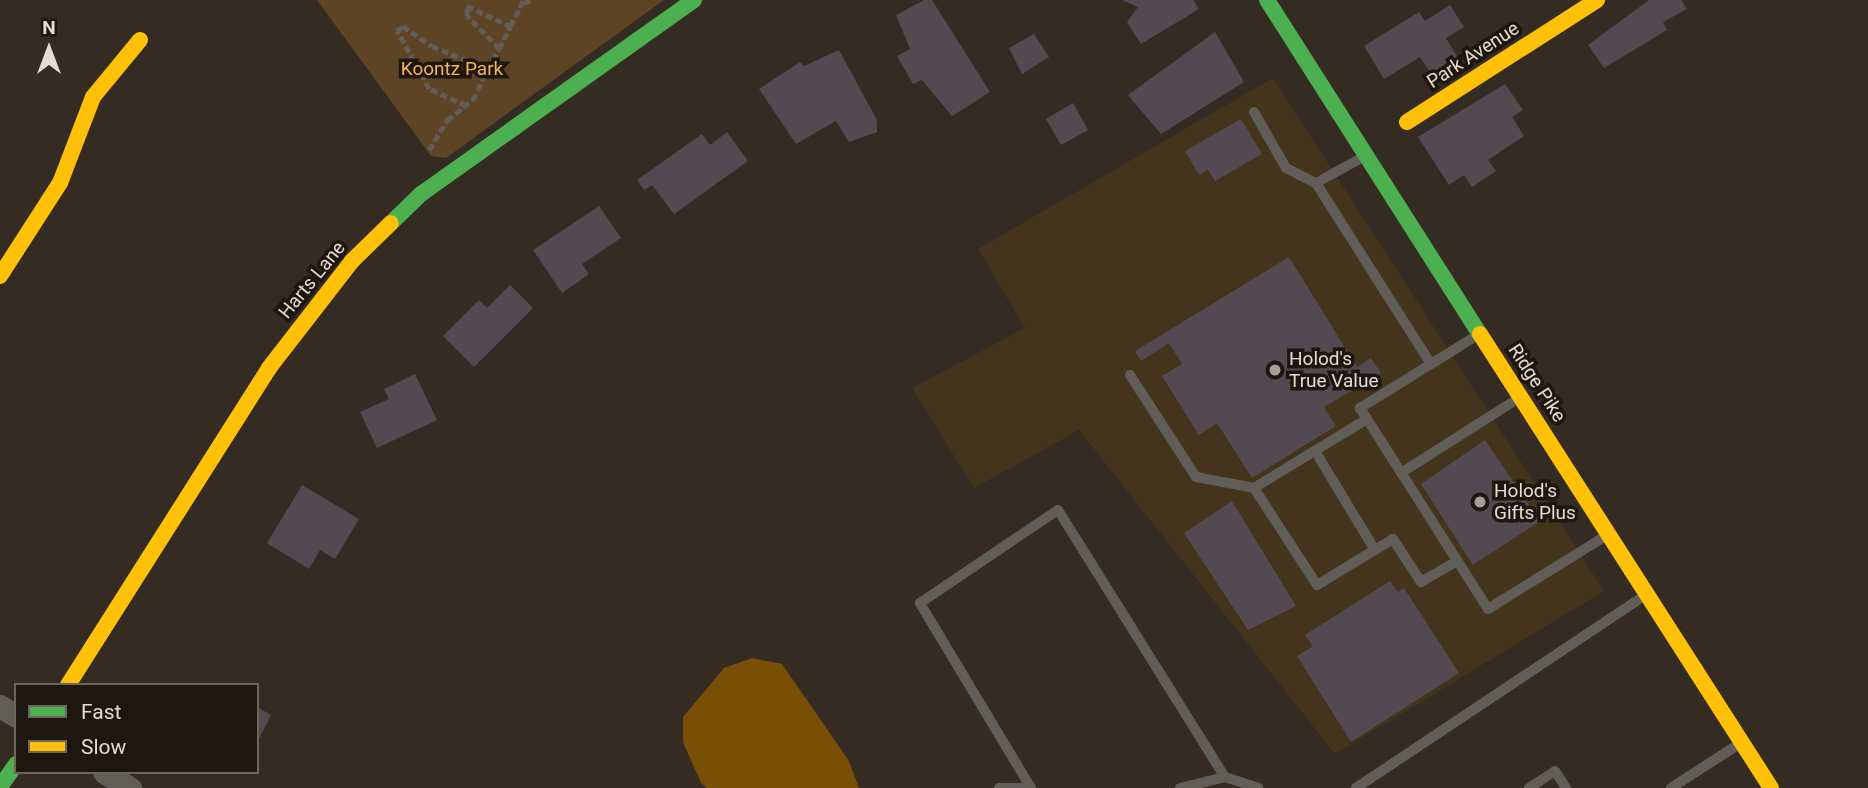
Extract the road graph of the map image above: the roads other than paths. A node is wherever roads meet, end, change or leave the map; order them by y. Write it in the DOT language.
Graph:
graph roads {
  1 [pos="694,0"];
  2 [pos="1267,0"];
  3 [pos="1597,0"];
  4 [pos="140,40"];
  5 [pos="1254,113"];
  6 [pos="1407,122"];
  7 [pos="1366,155"];
  8 [pos="1316,183"];
  9 [pos="0,276"];
  10 [pos="1480,333"];
  11 [pos="1431,364"];
  12 [pos="1130,375"];
  13 [pos="1521,397"];
  14 [pos="1367,419"];
  15 [pos="1315,451"];
  16 [pos="1401,473"];
  17 [pos="1254,488"];
  18 [pos="1609,534"];
  19 [pos="1375,550"];
  20 [pos="1457,561"];
  21 [pos="1647,593"];
  22 [pos="69,683"];
  23 [pos="1741,743"];
  24 [pos="14,767"];
  25 [pos="107,774"];
  26 [pos="1226,777"];
  27 [pos="0,787"];
  28 [pos="130,788"];
  29 [pos="999,788"];
  30 [pos="1022,788"];
  31 [pos="1031,788"];
  32 [pos="1180,788"];
  33 [pos="1258,788"];
  34 [pos="1356,788"];
  35 [pos="1529,788"];
  36 [pos="1566,788"];
  37 [pos="1671,788"];
  38 [pos="1771,788"];
  1 -- 22 [label="street, Harts Lane"];
  2 -- 7 [label="street, Ridge Pike"];
  3 -- 6 [label="street, Park Avenue"];
  4 -- 9 [label="street"];
  5 -- 8 [label="lane"];
  7 -- 8 [label="lane"];
  7 -- 10 [label="street, Ridge Pike"];
  8 -- 11 [label="lane"];
  10 -- 11 [label="lane"];
  10 -- 13 [label="street, Ridge Pike"];
  11 -- 14 [label="lane"];
  12 -- 17 [label="lane"];
  13 -- 16 [label="lane"];
  13 -- 18 [label="street, Ridge Pike"];
  14 -- 15 [label="lane"];
  14 -- 16 [label="lane"];
  15 -- 17 [label="lane"];
  15 -- 19 [label="lane"];
  16 -- 20 [label="lane"];
  17 -- 19 [label="lane"];
  18 -- 20 [label="lane"];
  18 -- 21 [label="street, Ridge Pike"];
  19 -- 20 [label="lane"];
  21 -- 23 [label="street, Ridge Pike"];
  21 -- 34 [label="lane"];
  23 -- 37 [label="lane"];
  23 -- 38 [label="street, Ridge Pike"];
  24 -- 27 [label="street"];
  25 -- 28 [label="street"];
  26 -- 31 [label="lane"];
  26 -- 32 [label="lane"];
  26 -- 33 [label="lane"];
  29 -- 30 [label="lane"];
  35 -- 36 [label="lane"];
}
